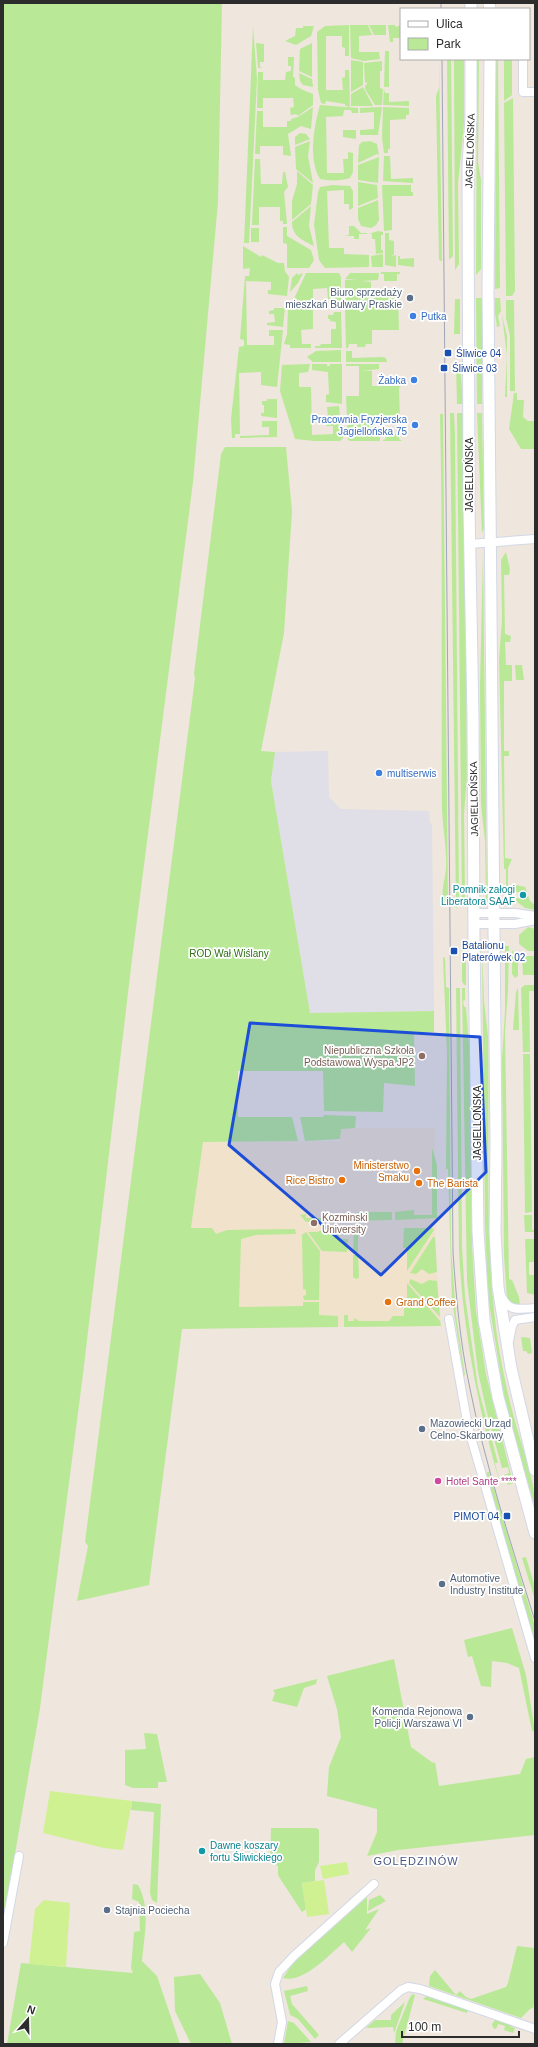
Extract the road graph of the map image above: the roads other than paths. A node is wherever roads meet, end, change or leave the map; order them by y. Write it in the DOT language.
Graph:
graph roads {
  1 [pos="471,60"];
  2 [pos="490,60"];
  3 [pos="523,60"];
  4 [pos="535,92"];
  5 [pos="535,539"];
  6 [pos="492,542"];
  7 [pos="470,544"];
  8 [pos="535,916"];
  9 [pos="474,918"];
  10 [pos="494,918"];
  11 [pos="535,920"];
  12 [pos="498,1287"];
  13 [pos="535,1308"];
  14 [pos="535,1317"];
  15 [pos="449,1319"];
  16 [pos="508,1348"];
  17 [pos="535,1470"];
  18 [pos="535,1533"];
  19 [pos="535,1658"];
  20 [pos="19,1856"];
  21 [pos="374,1884"];
  22 [pos="3,1943"];
  23 [pos="535,2029"];
  24 [pos="278,2044"];
  25 [pos="339,2044"];
  1 -- 7 [label="main road, JAGIELLOŃSKA"];
  2 -- 6 [label="main road, JAGIELLOŃSKA"];
  3 -- 4 [label="street"];
  5 -- 6 [label="street"];
  6 -- 7 [label="street"];
  6 -- 10 [label="main road, JAGIELLOŃSKA"];
  7 -- 9 [label="main road, JAGIELLOŃSKA"];
  8 -- 10 [label="street"];
  9 -- 10 [label="street"];
  9 -- 18 [label="main road, JAGIELLOŃSKA"];
  10 -- 11 [label="street"];
  10 -- 12 [label="main road, JAGIELLOŃSKA"];
  12 -- 13 [label="street"];
  12 -- 16 [label="main road, JAGIELLOŃSKA"];
  14 -- 16 [label="street"];
  15 -- 19 [label="street"];
  16 -- 17 [label="main road, JAGIELLOŃSKA"];
  20 -- 22 [label="street"];
  21 -- 24 [label="street"];
  23 -- 25 [label="street"];
}
